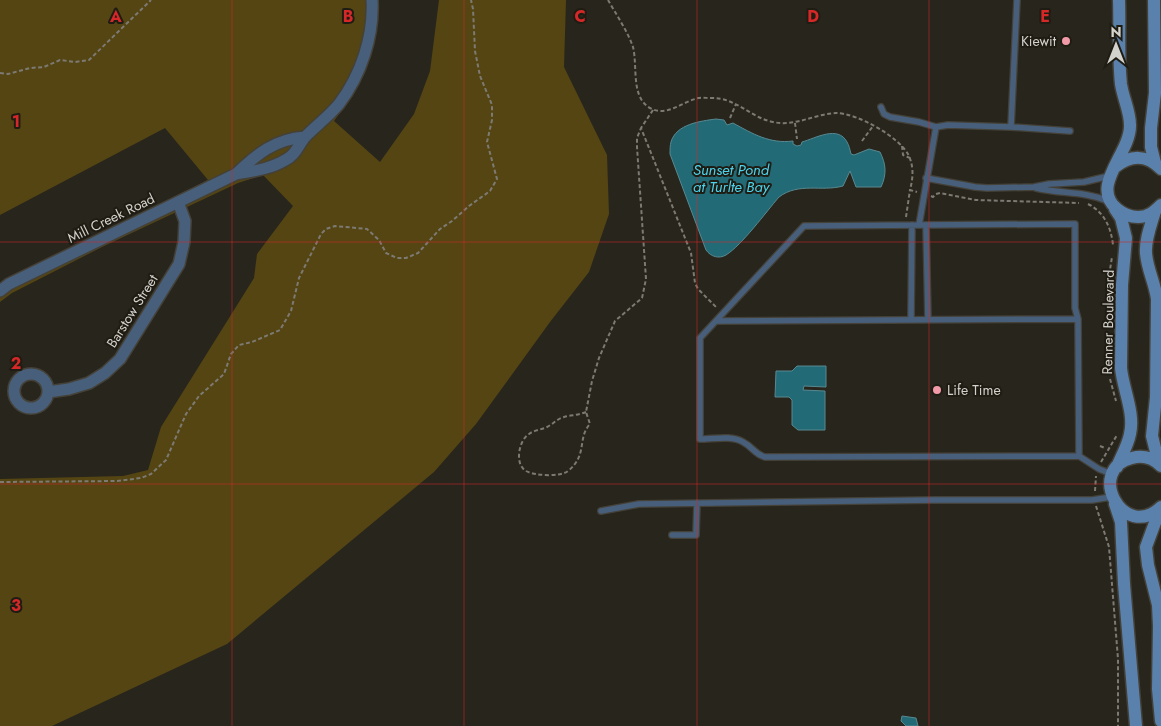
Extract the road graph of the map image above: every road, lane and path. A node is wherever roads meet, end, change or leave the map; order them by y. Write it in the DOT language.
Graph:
graph roads {
  1 [pos="151,0"];
  2 [pos="372,0"];
  3 [pos="471,0"];
  4 [pos="608,0"];
  5 [pos="1017,0"];
  6 [pos="1119,0"];
  7 [pos="1154,0"];
  8 [pos="0,73"];
  9 [pos="736,104"];
  10 [pos="881,107"];
  11 [pos="652,110"];
  12 [pos="730,118"];
  13 [pos="795,122"];
  14 [pos="874,126"];
  15 [pos="936,127"];
  16 [pos="1011,127"];
  17 [pos="642,128"];
  18 [pos="1070,131"];
  19 [pos="304,137"];
  20 [pos="797,139"];
  21 [pos="862,141"];
  22 [pos="902,146"];
  23 [pos="910,158"];
  24 [pos="1158,166"];
  25 [pos="1111,173"];
  26 [pos="236,174"];
  27 [pos="926,178"];
  28 [pos="1034,187"];
  29 [pos="910,190"];
  30 [pos="917,192"];
  31 [pos="178,202"];
  32 [pos="1112,204"];
  33 [pos="1158,208"];
  34 [pos="906,220"];
  35 [pos="912,225"];
  36 [pos="922,225"];
  37 [pos="0,291"];
  38 [pos="723,314"];
  39 [pos="1078,319"];
  40 [pos="911,320"];
  41 [pos="928,320"];
  42 [pos="716,321"];
  43 [pos="48,392"];
  44 [pos="586,412"];
  45 [pos="1100,446"];
  46 [pos="1104,448"];
  47 [pos="1079,456"];
  48 [pos="1160,465"];
  49 [pos="1114,471"];
  50 [pos="1096,476"];
  51 [pos="0,482"];
  52 [pos="1094,496"];
  53 [pos="1113,500"];
  54 [pos="697,503"];
  55 [pos="1096,504"];
  56 [pos="1160,508"];
  57 [pos="601,511"];
  58 [pos="672,535"];
  59 [pos="1161,722"];
  60 [pos="1118,726"];
  61 [pos="1136,726"];
  1 -- 8 [label="path"];
  2 -- 19 [label="street, Mill Creek Road"];
  3 -- 51 [label="path"];
  4 -- 11 [label="path"];
  5 -- 16 [label="lane"];
  6 -- 25 [label="main road"];
  7 -- 24 [label="main road"];
  9 -- 11 [label="path"];
  9 -- 12 [label="path"];
  9 -- 13 [label="path"];
  10 -- 15 [label="lane"];
  11 -- 17 [label="path"];
  13 -- 14 [label="path"];
  13 -- 20 [label="path"];
  14 -- 21 [label="path"];
  14 -- 22 [label="path"];
  15 -- 16 [label="lane"];
  15 -- 27 [label="lane"];
  16 -- 18 [label="lane"];
  17 -- 38 [label="path"];
  17 -- 44 [label="path"];
  19 -- 26 [label="street, Mill Creek Road"];
  19 -- 26 [label="street, Mill Creek Road"];
  22 -- 23 [label="path"];
  22 -- 23 [label="path"];
  23 -- 29 [label="path"];
  24 -- 25 [label="main road"];
  25 -- 28 [label="lane"];
  25 -- 32 [label="main road, Renner Boulevard"];
  26 -- 31 [label="street, Mill Creek Road"];
  27 -- 28 [label="lane"];
  27 -- 36 [label="lane"];
  28 -- 32 [label="lane"];
  29 -- 30 [label="path"];
  29 -- 34 [label="path"];
  31 -- 37 [label="street, Mill Creek Road"];
  31 -- 43 [label="street, Barstow Street"];
  32 -- 33 [label="main road"];
  32 -- 49 [label="main road, Renner Boulevard"];
  33 -- 48 [label="main road"];
  35 -- 36 [label="lane"];
  35 -- 38 [label="lane"];
  35 -- 40 [label="lane"];
  36 -- 39 [label="lane"];
  36 -- 41 [label="lane"];
  38 -- 42 [label="lane"];
  39 -- 41 [label="lane"];
  39 -- 47 [label="lane"];
  40 -- 41 [label="lane"];
  40 -- 42 [label="lane"];
  42 -- 47 [label="lane"];
  44 -- 44 [label="path"];
  45 -- 46 [label="path"];
  47 -- 49 [label="lane"];
  48 -- 49 [label="main road"];
  49 -- 53 [label="main road"];
  50 -- 52 [label="path"];
  53 -- 54 [label="lane"];
  53 -- 56 [label="main road"];
  53 -- 61 [label="main road"];
  54 -- 57 [label="lane"];
  54 -- 58 [label="lane"];
  55 -- 60 [label="path"];
  56 -- 59 [label="main road"];
}
